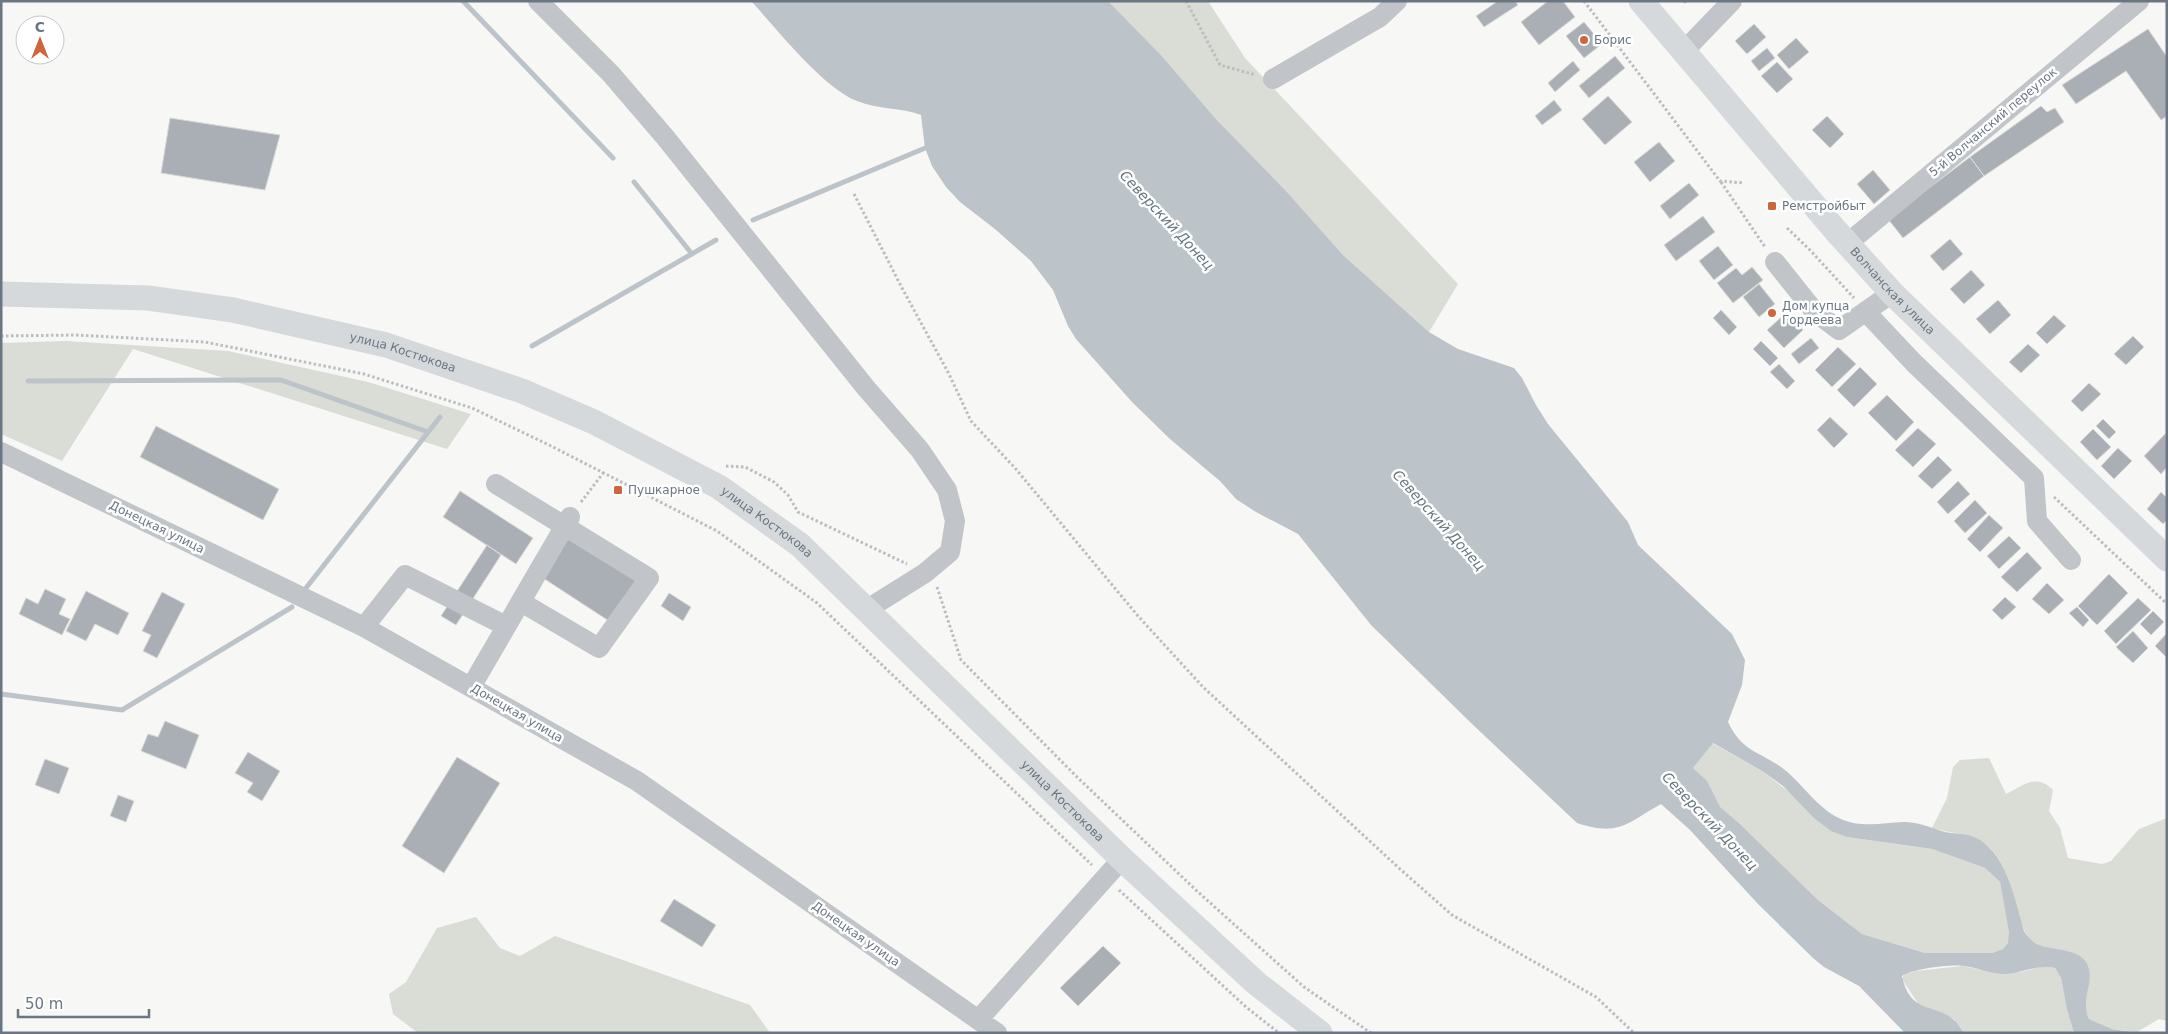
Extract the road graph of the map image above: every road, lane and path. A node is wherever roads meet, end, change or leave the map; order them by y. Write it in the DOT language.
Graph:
graph roads {
  1 [pos="538,1"];
  2 [pos="1186,1"];
  3 [pos="1397,1"];
  4 [pos="1584,1"];
  5 [pos="1641,1"];
  6 [pos="1732,1"];
  7 [pos="2139,1"];
  8 [pos="1683,52"];
  9 [pos="1273,79"];
  10 [pos="1720,181"];
  11 [pos="1744,183"];
  12 [pos="854,194"];
  13 [pos="1787,228"];
  14 [pos="1848,243"];
  15 [pos="1775,262"];
  16 [pos="1892,293"];
  17 [pos="1,294"];
  18 [pos="1866,312"];
  19 [pos="1,452"];
  20 [pos="724,466"];
  21 [pos="604,472"];
  22 [pos="2034,478"];
  23 [pos="496,484"];
  24 [pos="568,521"];
  25 [pos="2167,559"];
  26 [pos="2071,560"];
  27 [pos="925,573"];
  28 [pos="521,602"];
  29 [pos="2167,604"];
  30 [pos="866,610"];
  31 [pos="506,626"];
  32 [pos="364,627"];
  33 [pos="471,687"];
  34 [pos="1122,859"];
  35 [pos="1105,878"];
  36 [pos="979,1020"];
  37 [pos="997,1033"];
  38 [pos="1279,1033"];
  39 [pos="1320,1033"];
  40 [pos="1371,1033"];
  41 [pos="1634,1033"];
  1 -- 27 [label="street"];
  2 -- 9 [label="path"];
  3 -- 9 [label="street"];
  4 -- 10 [label="path"];
  5 -- 8 [label="main road, Волчанская улица"];
  6 -- 8 [label="street"];
  7 -- 14 [label="street, 5-й Волчанский переулок"];
  8 -- 14 [label="main road, Волчанская улица"];
  10 -- 11 [label="path"];
  10 -- 15 [label="path"];
  12 -- 41 [label="path"];
  13 -- 18 [label="path"];
  14 -- 16 [label="main road, Волчанская улица"];
  15 -- 18 [label="street"];
  16 -- 18 [label="street"];
  16 -- 25 [label="main road, Волчанская улица"];
  17 -- 30 [label="main road, улица Костюкова"];
  18 -- 22 [label="street"];
  19 -- 32 [label="street, Донецкая улица"];
  20 -- 27 [label="path"];
  21 -- 24 [label="path"];
  22 -- 26 [label="street"];
  22 -- 29 [label="path"];
  23 -- 24 [label="street"];
  24 -- 28 [label="street"];
  24 -- 28 [label="street"];
  27 -- 30 [label="street"];
  27 -- 40 [label="path"];
  28 -- 31 [label="street"];
  30 -- 34 [label="main road, улица Костюкова"];
  31 -- 32 [label="street"];
  31 -- 33 [label="street"];
  32 -- 33 [label="street, Донецкая улица"];
  33 -- 36 [label="street, Донецкая улица"];
  34 -- 35 [label="street"];
  34 -- 39 [label="main road, улица Костюкова"];
  35 -- 36 [label="street"];
  35 -- 38 [label="path"];
  36 -- 37 [label="street, Донецкая улица"];
}
